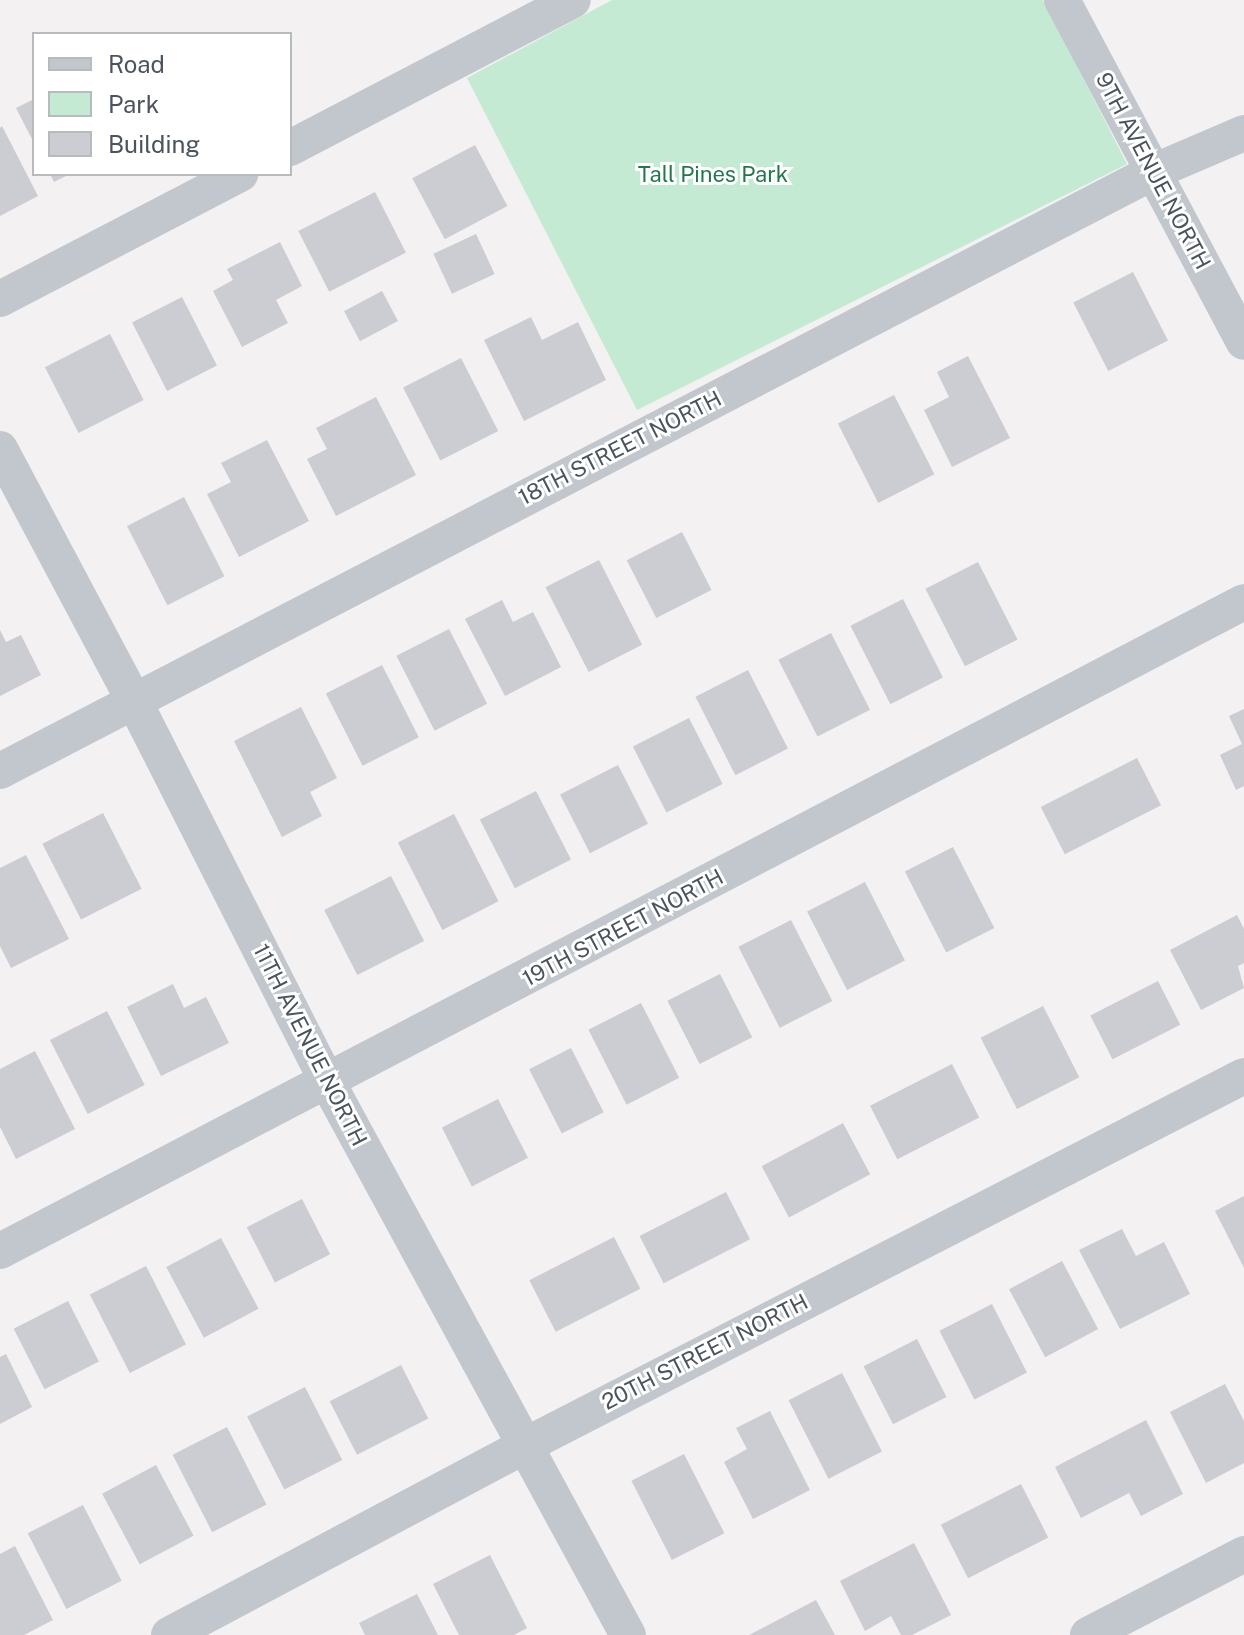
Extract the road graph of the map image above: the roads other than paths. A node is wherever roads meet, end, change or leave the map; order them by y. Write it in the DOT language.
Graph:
graph roads {
  1 [pos="573,0"];
  2 [pos="1062,0"];
  3 [pos="1244,133"];
  4 [pos="292,147"];
  5 [pos="1153,172"];
  6 [pos="236,176"];
  7 [pos="0,299"];
  8 [pos="1244,342"];
  9 [pos="0,449"];
  10 [pos="1244,602"];
  11 [pos="134,701"];
  12 [pos="0,771"];
  13 [pos="1244,1076"];
  14 [pos="328,1083"];
  15 [pos="0,1251"];
  16 [pos="526,1445"];
  17 [pos="1244,1554"];
  18 [pos="169,1635"];
  19 [pos="628,1635"];
  20 [pos="1088,1635"];
  1 -- 4 [label="street"];
  2 -- 5 [label="street, 9TH AVENUE NORTH"];
  3 -- 5 [label="street, 18TH STREET NORTH"];
  5 -- 8 [label="street, 9TH AVENUE NORTH"];
  5 -- 11 [label="street, 18TH STREET NORTH"];
  6 -- 7 [label="street"];
  9 -- 11 [label="street, 11TH AVENUE NORTH"];
  10 -- 14 [label="street, 19TH STREET NORTH"];
  11 -- 12 [label="street, 18TH STREET NORTH"];
  11 -- 14 [label="street, 11TH AVENUE NORTH"];
  13 -- 16 [label="street, 20TH STREET NORTH"];
  14 -- 15 [label="street, 19TH STREET NORTH"];
  14 -- 16 [label="street, 11TH AVENUE NORTH"];
  16 -- 18 [label="street, 20TH STREET NORTH"];
  16 -- 19 [label="street, 11TH AVENUE NORTH"];
  17 -- 20 [label="street"];
}
